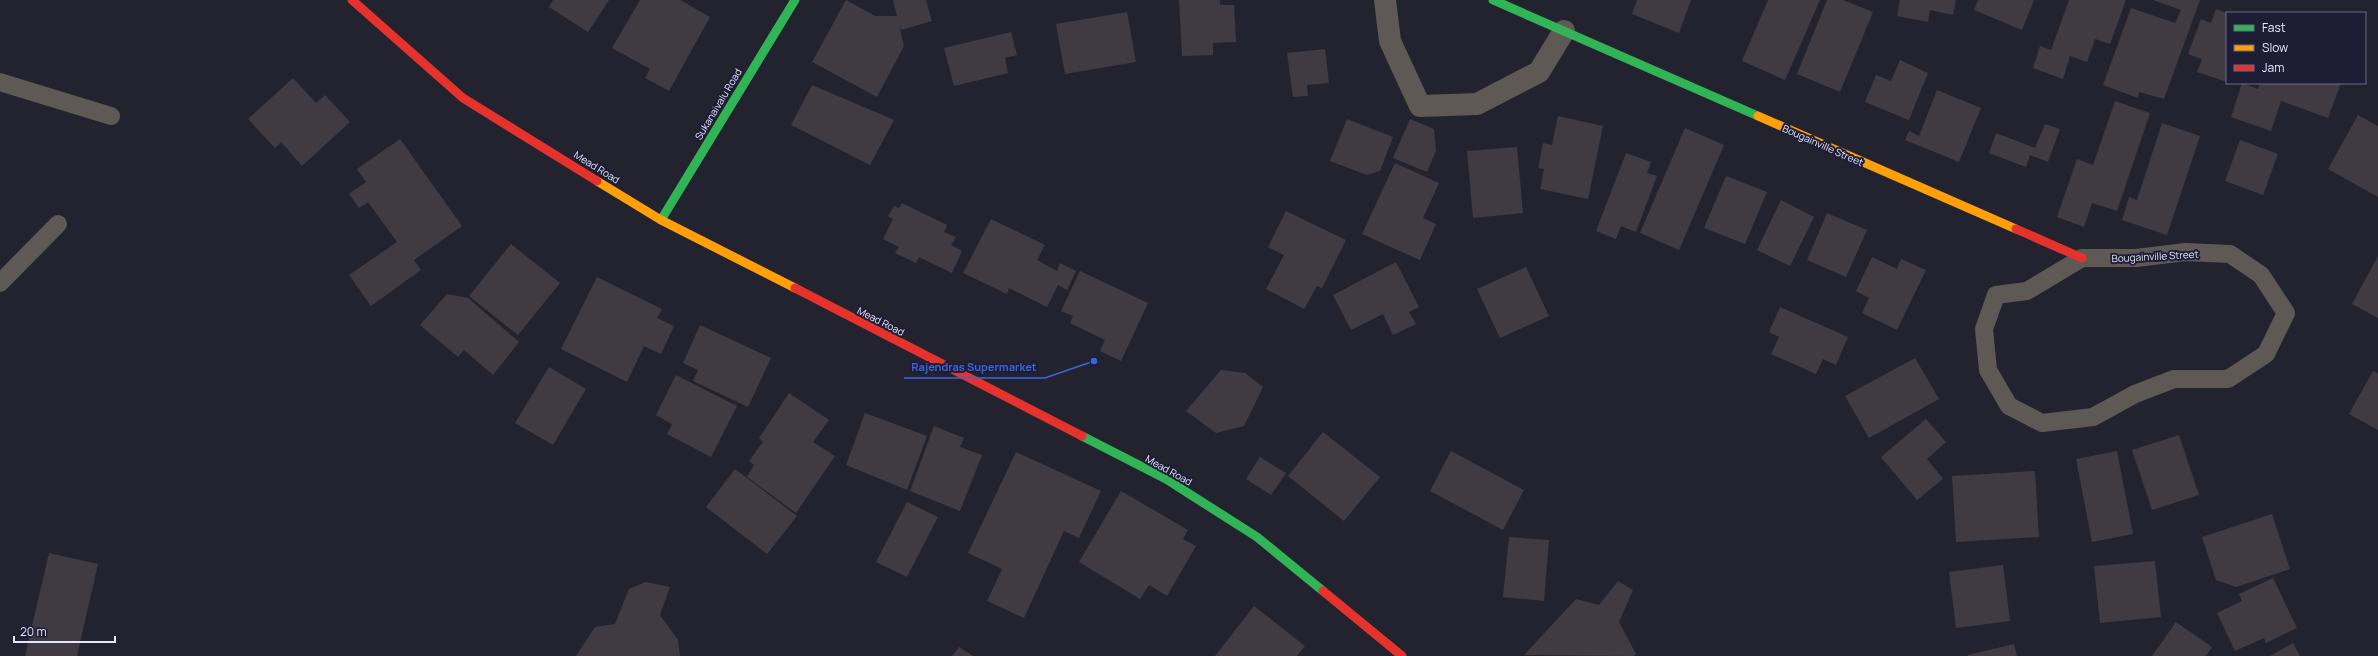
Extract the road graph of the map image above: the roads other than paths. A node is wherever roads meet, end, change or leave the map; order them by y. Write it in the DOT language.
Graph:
graph roads {
  1 [pos="352,0"];
  2 [pos="795,0"];
  3 [pos="1385,0"];
  4 [pos="1493,0"];
  5 [pos="1564,31"];
  6 [pos="0,82"];
  7 [pos="112,116"];
  8 [pos="661,220"];
  9 [pos="58,224"];
  10 [pos="2082,258"];
  11 [pos="0,283"];
  12 [pos="1402,656"];
  1 -- 8 [label="main road, Mead Road"];
  2 -- 8 [label="main road, Sukanaivalu Road"];
  3 -- 5 [label="street"];
  4 -- 5 [label="main road, Bougainville Street"];
  5 -- 10 [label="main road, Bougainville Street"];
  6 -- 7 [label="lane"];
  8 -- 12 [label="main road, Mead Road"];
  9 -- 11 [label="lane"];
  10 -- 10 [label="lane, Bougainville Street"];
}
